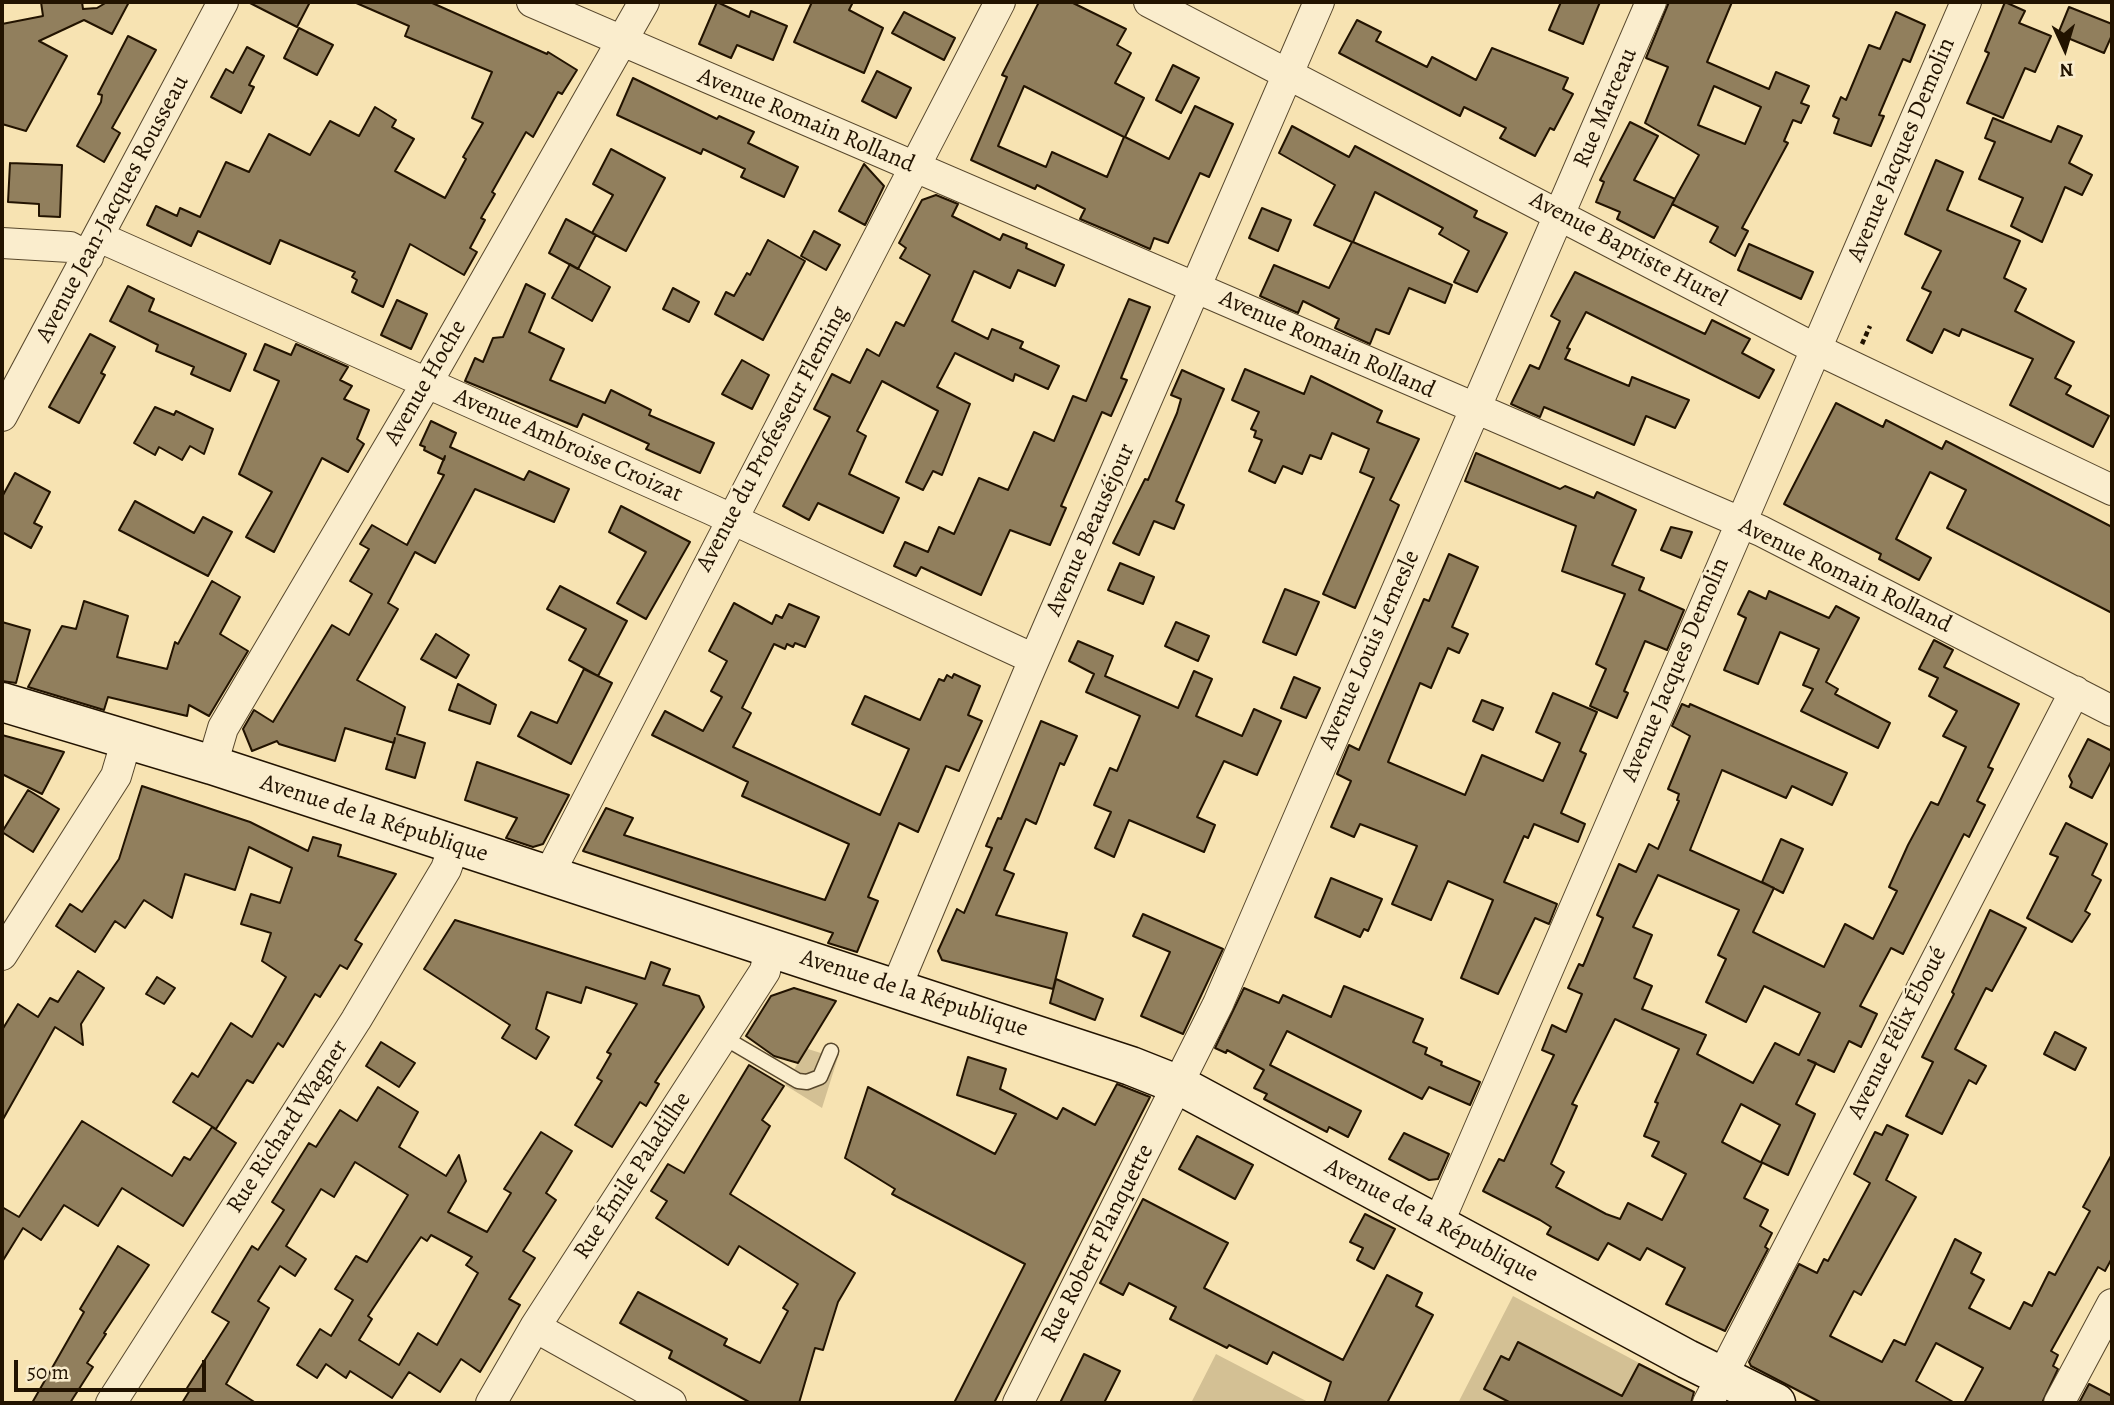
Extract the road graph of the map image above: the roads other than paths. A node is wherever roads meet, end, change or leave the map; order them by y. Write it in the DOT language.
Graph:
graph roads {
  1 [pos="223,2"];
  2 [pos="532,2"];
  3 [pos="644,2"];
  4 [pos="1000,2"];
  5 [pos="1149,2"];
  6 [pos="1319,2"];
  7 [pos="1651,2"];
  8 [pos="1966,2"];
  9 [pos="621,41"];
  10 [pos="1288,73"];
  11 [pos="915,168"];
  12 [pos="1560,214"];
  13 [pos="2,243"];
  14 [pos="94,247"];
  15 [pos="1197,289"];
  16 [pos="1816,349"];
  17 [pos="427,383"];
  18 [pos="1476,410"];
  19 [pos="2,416"];
  20 [pos="2112,488"];
  21 [pos="731,519"];
  22 [pos="1740,523"];
  23 [pos="1034,659"];
  24 [pos="2075,691"];
  25 [pos="2,702"];
  26 [pos="2112,710"];
  27 [pos="127,739"];
  28 [pos="212,765"];
  29 [pos="454,846"];
  30 [pos="548,876"];
  31 [pos="770,948"];
  32 [pos="2,955"];
  33 [pos="896,988"];
  34 [pos="723,1037"];
  35 [pos="831,1051"];
  36 [pos="1179,1085"];
  37 [pos="1438,1224"];
  38 [pos="2112,1304"];
  39 [pos="535,1327"];
  40 [pos="1715,1390"];
  41 [pos="111,1403"];
  42 [pos="491,1403"];
  43 [pos="671,1403"];
  44 [pos="1018,1403"];
  45 [pos="1776,1403"];
  46 [pos="2059,1403"];
  1 -- 14 [label="street, Avenue Jean-Jacques Rousseau"];
  2 -- 9 [label="street, Avenue Romain Rolland"];
  3 -- 9 [label="street, Avenue Hoche"];
  4 -- 11 [label="street, Avenue du Professeur Fleming"];
  5 -- 10 [label="street, Avenue Baptiste Hurel"];
  6 -- 10 [label="street, Avenue Beauséjour"];
  7 -- 12 [label="street, Rue Marceau"];
  8 -- 16 [label="street, Avenue Jacques Demolin"];
  9 -- 11 [label="street, Avenue Romain Rolland"];
  9 -- 17 [label="street, Avenue Hoche"];
  10 -- 12 [label="street, Avenue Baptiste Hurel"];
  10 -- 15 [label="street, Avenue Beauséjour"];
  11 -- 15 [label="street, Avenue Romain Rolland"];
  11 -- 21 [label="street, Avenue du Professeur Fleming"];
  12 -- 16 [label="street, Avenue Baptiste Hurel"];
  12 -- 18 [label="street, Avenue Louis Lemesle"];
  13 -- 14 [label="street, Avenue Ambroise Croizat"];
  14 -- 17 [label="street, Avenue Ambroise Croizat"];
  14 -- 19 [label="street, Avenue Jean-Jacques Rousseau"];
  15 -- 18 [label="street, Avenue Romain Rolland"];
  15 -- 23 [label="street, Avenue Beauséjour"];
  16 -- 20 [label="street, Avenue Baptiste Hurel"];
  16 -- 22 [label="street, Avenue Jacques Demolin"];
  17 -- 21 [label="street, Avenue Ambroise Croizat"];
  17 -- 28 [label="street, Avenue Hoche"];
  18 -- 22 [label="street, Avenue Romain Rolland"];
  18 -- 36 [label="street, Avenue Louis Lemesle"];
  21 -- 23 [label="street, Avenue Ambroise Croizat"];
  21 -- 30 [label="street, Avenue du Professeur Fleming"];
  22 -- 24 [label="street, Avenue Romain Rolland"];
  22 -- 37 [label="street, Avenue Jacques Demolin"];
  23 -- 33 [label="street, Avenue Beauséjour"];
  24 -- 26 [label="street, Avenue Romain Rolland"];
  24 -- 40 [label="street, Avenue Félix Éboué"];
  25 -- 27 [label="main road, Avenue de la République"];
  27 -- 28 [label="main road, Avenue de la République"];
  27 -- 32 [label="street"];
  28 -- 29 [label="main road, Avenue de la République"];
  29 -- 30 [label="main road, Avenue de la République"];
  29 -- 41 [label="street, Rue Richard Wagner"];
  30 -- 31 [label="main road, Avenue de la République"];
  31 -- 33 [label="main road, Avenue de la République"];
  31 -- 34 [label="street, Rue Émile Paladilhe"];
  33 -- 36 [label="main road, Avenue de la République"];
  34 -- 35 [label="lane"];
  34 -- 39 [label="street, Rue Émile Paladilhe"];
  36 -- 37 [label="main road, Avenue de la République"];
  36 -- 44 [label="street, Rue Robert Planquette"];
  37 -- 40 [label="main road, Avenue de la République"];
  38 -- 46 [label="street"];
  39 -- 42 [label="street, Rue Émile Paladilhe"];
  39 -- 43 [label="street"];
  40 -- 45 [label="main road, Avenue de la République"];
}
